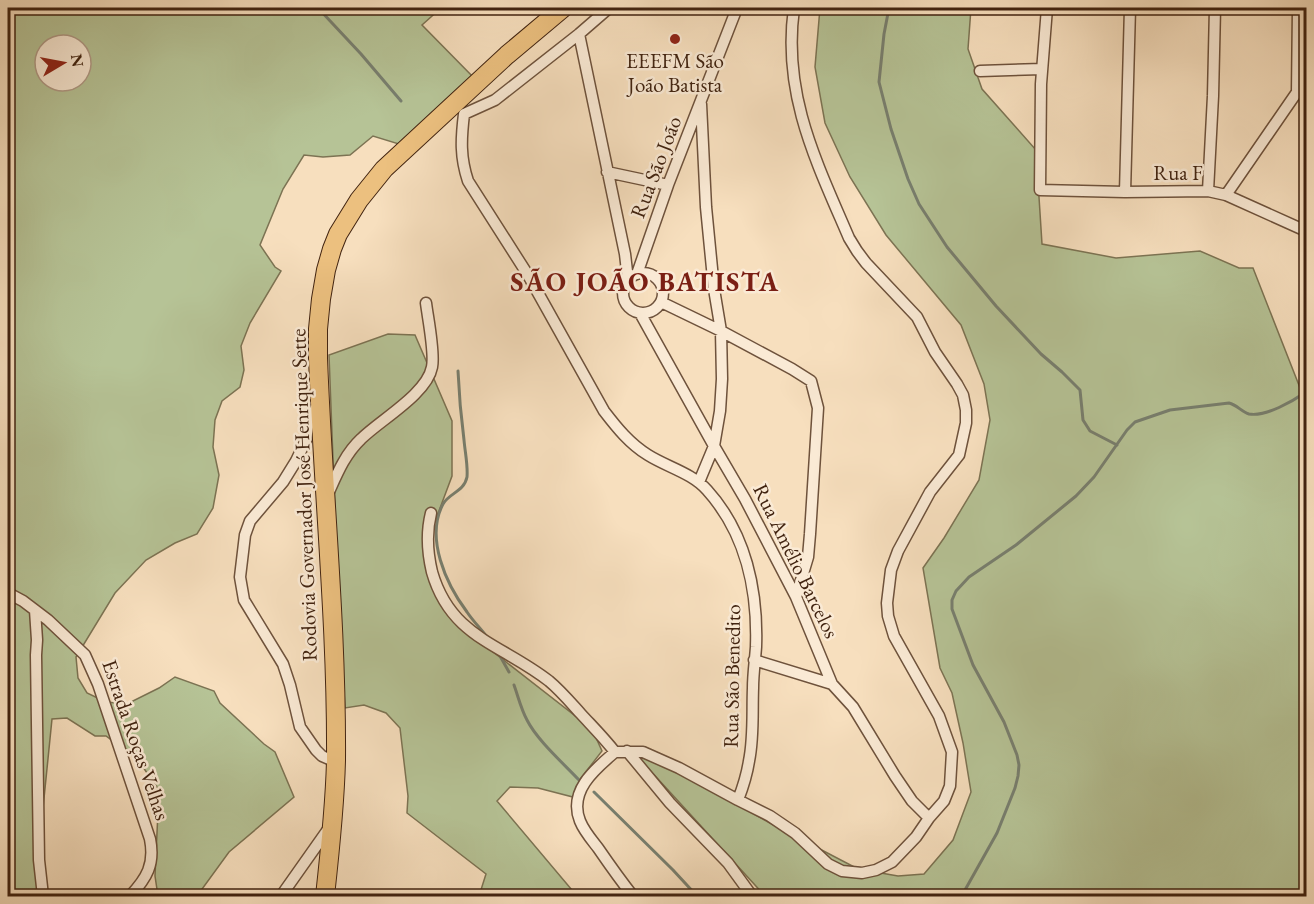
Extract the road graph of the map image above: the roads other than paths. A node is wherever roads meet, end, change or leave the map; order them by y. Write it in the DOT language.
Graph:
graph roads {
  1 [pos="563,8"];
  2 [pos="609,8"];
  3 [pos="737,8"];
  4 [pos="794,8"];
  5 [pos="1047,8"];
  6 [pos="1130,8"];
  7 [pos="1215,8"];
  8 [pos="1298,8"];
  9 [pos="579,34"];
  10 [pos="1041,69"];
  11 [pos="980,71"];
  12 [pos="1306,79"];
  13 [pos="1297,93"];
  14 [pos="700,104"];
  15 [pos="459,110"];
  16 [pos="607,172"];
  17 [pos="668,185"];
  18 [pos="1125,192"];
  19 [pos="1208,192"];
  20 [pos="1226,195"];
  21 [pos="1306,231"];
  22 [pos="632,277"];
  23 [pos="661,302"];
  24 [pos="426,303"];
  25 [pos="640,313"];
  26 [pos="721,331"];
  27 [pos="320,401"];
  28 [pos="714,446"];
  29 [pos="699,482"];
  30 [pos="326,500"];
  31 [pos="431,513"];
  32 [pos="8,593"];
  33 [pos="796,597"];
  34 [pos="35,610"];
  35 [pos="754,660"];
  36 [pos="832,684"];
  37 [pos="627,751"];
  38 [pos="615,752"];
  39 [pos="336,762"];
  40 [pos="738,800"];
  41 [pos="929,818"];
  42 [pos="332,821"];
  43 [pos="43,897"];
  44 [pos="130,897"];
  45 [pos="281,897"];
  46 [pos="325,897"];
  47 [pos="633,897"];
  48 [pos="752,897"];
  1 -- 15 [label="main road, Rodovia Governador José Henrique Sette"];
  2 -- 9 [label="street"];
  3 -- 14 [label="street, Rua São João"];
  4 -- 41 [label="street"];
  5 -- 10 [label="street"];
  6 -- 18 [label="street"];
  7 -- 19 [label="street"];
  8 -- 13 [label="street"];
  9 -- 15 [label="street"];
  9 -- 16 [label="street"];
  10 -- 11 [label="street"];
  10 -- 18 [label="street, Rua F"];
  12 -- 13 [label="street"];
  13 -- 20 [label="street"];
  14 -- 17 [label="street, Rua São João"];
  14 -- 26 [label="street"];
  15 -- 27 [label="main road, Rodovia Governador José Henrique Sette"];
  15 -- 29 [label="street, Rua São Benedito"];
  16 -- 17 [label="street"];
  16 -- 22 [label="street"];
  17 -- 22 [label="street, Rua São João"];
  18 -- 19 [label="street, Rua F"];
  19 -- 20 [label="street, Rua F"];
  20 -- 21 [label="street, Rua F"];
  22 -- 23 [label="street"];
  22 -- 25 [label="street"];
  23 -- 25 [label="street"];
  23 -- 26 [label="street"];
  24 -- 30 [label="street"];
  25 -- 28 [label="street, Rua Amélio Barcelos"];
  26 -- 28 [label="street"];
  26 -- 33 [label="street"];
  27 -- 30 [label="main road, Rodovia Governador José Henrique Sette"];
  27 -- 39 [label="street"];
  28 -- 29 [label="street"];
  28 -- 33 [label="street, Rua Amélio Barcelos"];
  29 -- 35 [label="street, Rua São Benedito"];
  30 -- 39 [label="main road, Rodovia Governador José Henrique Sette"];
  31 -- 38 [label="street"];
  32 -- 34 [label="street, Estrada Roças Velhas"];
  33 -- 36 [label="street, Rua Amélio Barcelos"];
  34 -- 43 [label="street"];
  34 -- 44 [label="street, Estrada Roças Velhas"];
  35 -- 36 [label="street"];
  35 -- 40 [label="street, Rua São Benedito"];
  36 -- 41 [label="street, Rua Amélio Barcelos"];
  37 -- 38 [label="street"];
  37 -- 40 [label="street"];
  37 -- 48 [label="street"];
  38 -- 47 [label="street"];
  39 -- 42 [label="main road, Rodovia Governador José Henrique Sette"];
  40 -- 41 [label="street"];
  42 -- 45 [label="street"];
  42 -- 46 [label="main road, Rodovia Governador José Henrique Sette"];
}
